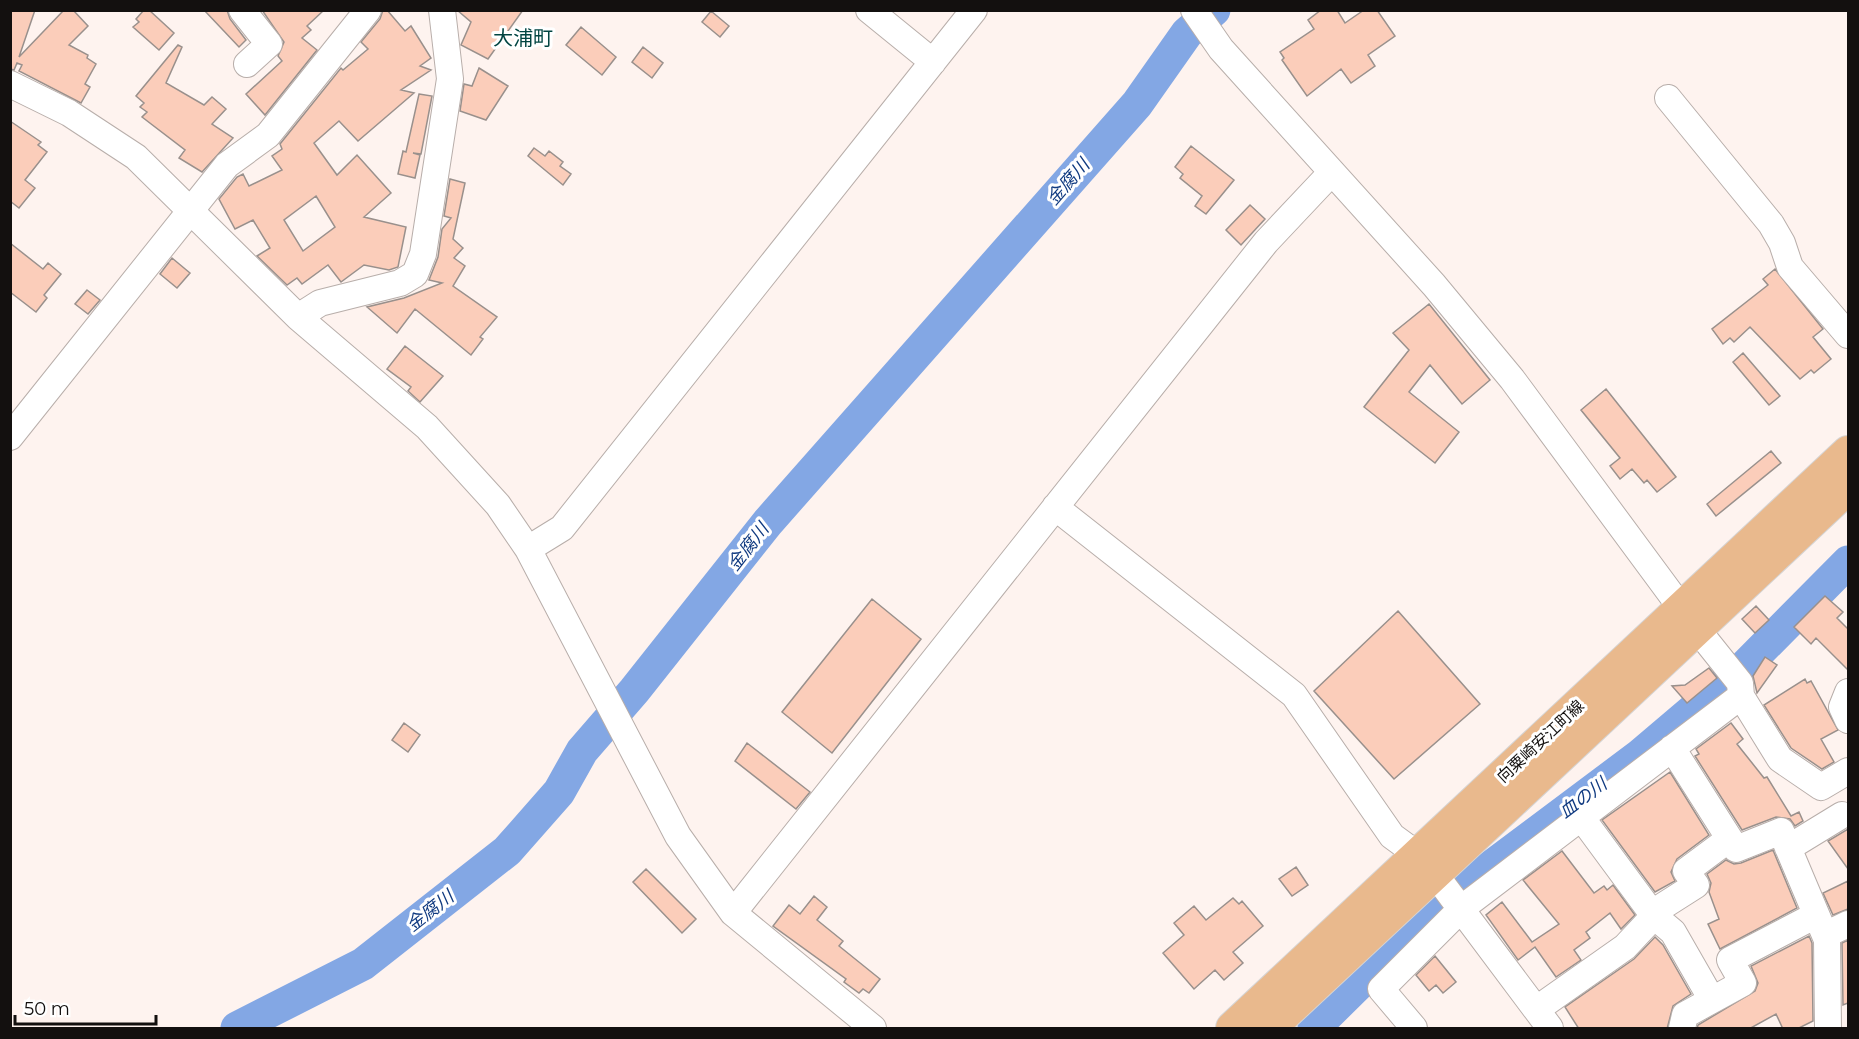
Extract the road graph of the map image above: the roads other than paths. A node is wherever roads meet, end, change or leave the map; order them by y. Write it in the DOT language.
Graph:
graph roads {
  1 [pos="242,10"];
  2 [pos="368,10"];
  3 [pos="442,10"];
  4 [pos="869,10"];
  5 [pos="974,10"];
  6 [pos="1194,10"];
  7 [pos="933,62"];
  8 [pos="247,64"];
  9 [pos="10,84"];
  10 [pos="1668,98"];
  11 [pos="1331,173"];
  12 [pos="190,211"];
  13 [pos="298,317"];
  14 [pos="1848,335"];
  15 [pos="10,437"];
  16 [pos="1848,452"];
  17 [pos="1848,488"];
  18 [pos="1055,507"];
  19 [pos="528,549"];
  20 [pos="1689,618"];
  21 [pos="1737,682"];
  22 [pos="1848,692"];
  23 [pos="1848,720"];
  24 [pos="1672,748"];
  25 [pos="1848,771"];
  26 [pos="1821,787"];
  27 [pos="1581,817"];
  28 [pos="1845,819"];
  29 [pos="1729,839"];
  30 [pos="1788,848"];
  31 [pos="1429,868"];
  32 [pos="1461,907"];
  33 [pos="733,913"];
  34 [pos="1653,914"];
  35 [pos="1848,924"];
  36 [pos="1821,925"];
  37 [pos="1712,1000"];
  38 [pos="1543,1019"];
  39 [pos="1848,1028"];
  40 [pos="873,1029"];
  41 [pos="1232,1029"];
  42 [pos="1270,1029"];
  43 [pos="1414,1029"];
  44 [pos="1682,1029"];
  45 [pos="1829,1029"];
  1 -- 8 [label="street"];
  2 -- 12 [label="street"];
  3 -- 13 [label="street"];
  4 -- 7 [label="street"];
  5 -- 7 [label="street"];
  6 -- 11 [label="street"];
  7 -- 19 [label="street"];
  9 -- 12 [label="street"];
  10 -- 14 [label="street"];
  11 -- 18 [label="street"];
  11 -- 20 [label="street"];
  12 -- 13 [label="street"];
  12 -- 15 [label="street"];
  13 -- 19 [label="street"];
  16 -- 20 [label="main road, 向粟崎安江町線"];
  17 -- 20 [label="main road, 向粟崎安江町線"];
  18 -- 31 [label="street"];
  18 -- 33 [label="street"];
  19 -- 33 [label="street"];
  20 -- 21 [label="street"];
  20 -- 31 [label="main road, 向粟崎安江町線"];
  21 -- 24 [label="street"];
  21 -- 26 [label="street"];
  22 -- 23 [label="street"];
  24 -- 27 [label="street"];
  24 -- 29 [label="street"];
  25 -- 26 [label="street"];
  26 -- 28 [label="street"];
  27 -- 32 [label="street"];
  27 -- 34 [label="street"];
  28 -- 30 [label="street"];
  29 -- 30 [label="street"];
  29 -- 34 [label="street"];
  30 -- 36 [label="street"];
  31 -- 32 [label="street"];
  31 -- 41 [label="main road, 向粟崎安江町線"];
  31 -- 42 [label="main road, 向粟崎安江町線"];
  32 -- 38 [label="street"];
  32 -- 43 [label="street"];
  33 -- 40 [label="street"];
  34 -- 37 [label="street"];
  34 -- 38 [label="street"];
  35 -- 36 [label="street"];
  36 -- 37 [label="street"];
  36 -- 45 [label="street"];
  37 -- 44 [label="street"];
  39 -- 45 [label="street"];
}
